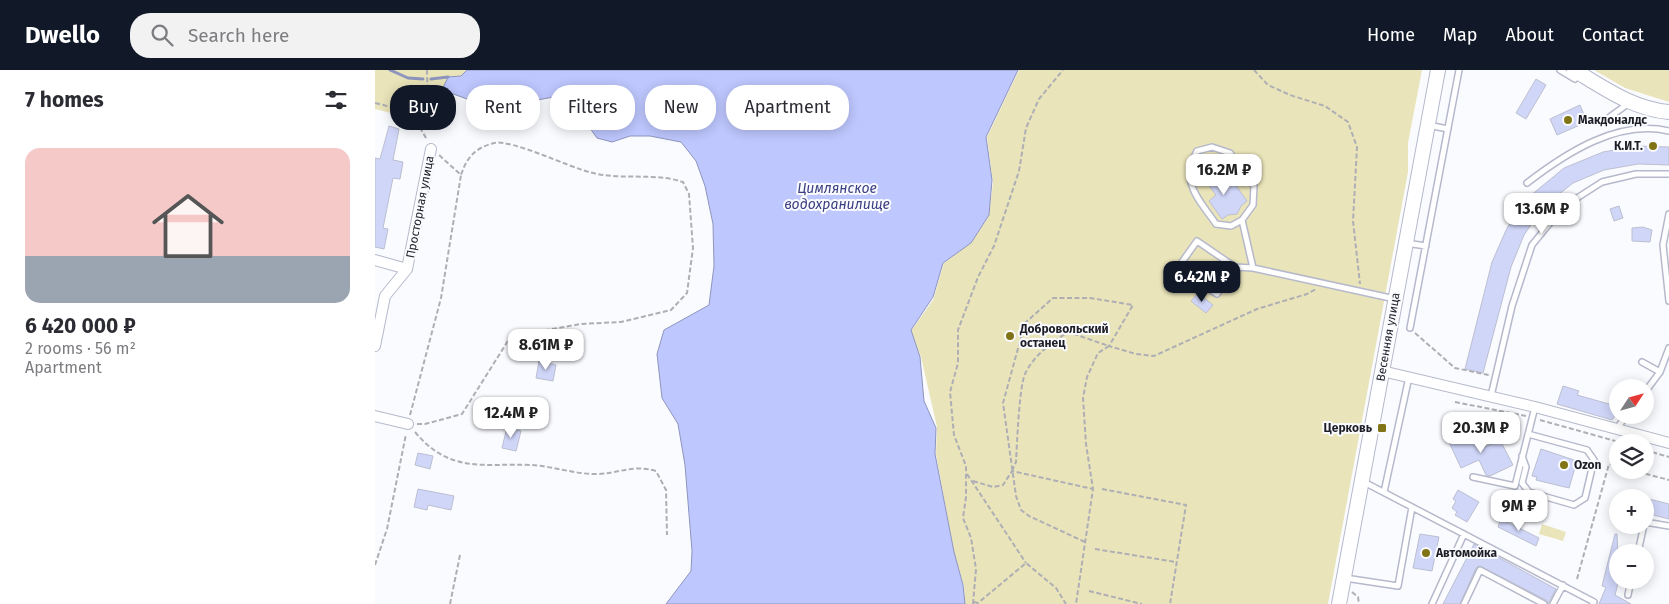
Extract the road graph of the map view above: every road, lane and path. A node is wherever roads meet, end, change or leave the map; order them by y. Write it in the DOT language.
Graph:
graph roads {
  1 [pos="427,70"];
  2 [pos="1063,70"];
  3 [pos="1254,70"];
  4 [pos="1437,70"];
  5 [pos="1459,70"];
  6 [pos="1561,70"];
  7 [pos="1575,75"];
  8 [pos="427,85"];
  9 [pos="375,103"];
  10 [pos="1629,103"];
  11 [pos="390,107"];
  12 [pos="1669,112"];
  13 [pos="1607,119"];
  14 [pos="1427,125"];
  15 [pos="1448,129"];
  16 [pos="421,130"];
  17 [pos="1669,131"];
  18 [pos="431,149"];
  19 [pos="1669,174"];
  20 [pos="461,175"];
  21 [pos="1527,184"];
  22 [pos="1669,214"];
  23 [pos="1243,220"];
  24 [pos="1667,240"];
  25 [pos="1406,242"];
  26 [pos="1425,246"];
  27 [pos="375,260"];
  28 [pos="1235,266"];
  29 [pos="1253,268"];
  30 [pos="407,269"];
  31 [pos="1325,284"];
  32 [pos="1361,291"];
  33 [pos="1395,299"];
  34 [pos="1669,301"];
  35 [pos="1410,328"];
  36 [pos="375,346"];
  37 [pos="1109,346"];
  38 [pos="1669,348"];
  39 [pos="1642,362"];
  40 [pos="1382,371"];
  41 [pos="1660,372"];
  42 [pos="1409,376"];
  43 [pos="1496,377"];
  44 [pos="1654,380"];
  45 [pos="1491,396"];
  46 [pos="1535,407"];
  47 [pos="375,416"];
  48 [pos="408,424"];
  49 [pos="1621,424"];
  50 [pos="1617,429"];
  51 [pos="1528,434"];
  52 [pos="1669,443"];
  53 [pos="1654,453"];
  54 [pos="1522,456"];
  55 [pos="1669,457"];
  56 [pos="1609,464"];
  57 [pos="1011,471"];
  58 [pos="966,472"];
  59 [pos="1654,476"];
  60 [pos="1473,477"];
  61 [pos="973,480"];
  62 [pos="1362,480"];
  63 [pos="1669,480"];
  64 [pos="1102,488"];
  65 [pos="1093,489"];
  66 [pos="1384,492"];
  67 [pos="1413,507"];
  68 [pos="1654,525"];
  69 [pos="1669,526"];
  70 [pos="1464,534"];
  71 [pos="667,535"];
  72 [pos="1085,542"];
  73 [pos="1095,549"];
  74 [pos="460,556"];
  75 [pos="1177,562"];
  76 [pos="1026,563"];
  77 [pos="375,565"];
  78 [pos="1344,578"];
  79 [pos="1577,578"];
  80 [pos="1563,585"];
  81 [pos="1629,589"];
  82 [pos="1089,591"];
  83 [pos="1628,595"];
  84 [pos="973,603"];
  85 [pos="450,604"];
  86 [pos="1066,604"];
  87 [pos="1076,604"];
  88 [pos="1142,604"];
  89 [pos="1170,604"];
  90 [pos="1339,604"];
  91 [pos="1432,604"];
  92 [pos="1464,604"];
  93 [pos="1544,604"];
  94 [pos="1553,604"];
  95 [pos="1593,604"];
  1 -- 8 [label="path"];
  2 -- 58 [label="path"];
  3 -- 32 [label="path"];
  4 -- 14 [label="street, Весенняя улица"];
  5 -- 15 [label="lane"];
  6 -- 7 [label="lane"];
  7 -- 10 [label="street"];
  9 -- 11 [label="path"];
  10 -- 12 [label="street"];
  10 -- 13 [label="lane"];
  14 -- 15 [label="lane"];
  14 -- 25 [label="street, Весенняя улица"];
  15 -- 26 [label="lane"];
  16 -- 18 [label="path"];
  17 -- 21 [label="lane"];
  18 -- 20 [label="path"];
  18 -- 30 [label="street, Просторная улица"];
  19 -- 43 [label="lane"];
  20 -- 48 [label="path"];
  20 -- 48 [label="path"];
  22 -- 24 [label="lane"];
  23 -- 23 [label="lane"];
  23 -- 29 [label="lane"];
  24 -- 34 [label="lane"];
  25 -- 26 [label="lane"];
  25 -- 33 [label="street, Весенняя улица"];
  26 -- 35 [label="lane"];
  27 -- 30 [label="street"];
  28 -- 28 [label="lane"];
  28 -- 29 [label="lane"];
  29 -- 31 [label="lane"];
  30 -- 36 [label="street, Просторная улица"];
  31 -- 32 [label="lane"];
  31 -- 37 [label="path"];
  32 -- 33 [label="lane"];
  33 -- 40 [label="street, Весенняя улица"];
  35 -- 43 [label="path"];
  37 -- 57 [label="path"];
  37 -- 57 [label="path"];
  37 -- 65 [label="path"];
  38 -- 41 [label="lane"];
  39 -- 41 [label="lane"];
  40 -- 42 [label="street"];
  40 -- 62 [label="street, Весенняя улица"];
  41 -- 44 [label="lane"];
  42 -- 45 [label="street"];
  42 -- 66 [label="lane"];
  43 -- 45 [label="lane"];
  45 -- 46 [label="street"];
  46 -- 50 [label="street"];
  46 -- 51 [label="lane"];
  47 -- 48 [label="street"];
  48 -- 71 [label="path"];
  48 -- 77 [label="path"];
  49 -- 50 [label="lane"];
  50 -- 52 [label="street"];
  51 -- 54 [label="lane"];
  51 -- 54 [label="lane"];
  53 -- 55 [label="path"];
  54 -- 60 [label="lane"];
  56 -- 79 [label="path"];
  57 -- 61 [label="path"];
  57 -- 65 [label="path"];
  57 -- 72 [label="path"];
  58 -- 61 [label="path"];
  58 -- 84 [label="path"];
  59 -- 63 [label="path"];
  61 -- 76 [label="path"];
  62 -- 66 [label="lane"];
  62 -- 78 [label="street, Весенняя улица"];
  64 -- 75 [label="path"];
  65 -- 72 [label="path"];
  66 -- 67 [label="lane"];
  67 -- 70 [label="lane"];
  67 -- 78 [label="lane"];
  68 -- 69 [label="lane"];
  70 -- 80 [label="lane"];
  70 -- 91 [label="lane"];
  72 -- 87 [label="path"];
  73 -- 75 [label="path"];
  74 -- 85 [label="path"];
  75 -- 89 [label="path"];
  76 -- 84 [label="path"];
  76 -- 86 [label="path"];
  78 -- 90 [label="street, Весенняя улица"];
  80 -- 94 [label="lane"];
  80 -- 95 [label="lane"];
  81 -- 83 [label="lane"];
  82 -- 88 [label="path"];
  92 -- 93 [label="lane"];
}
